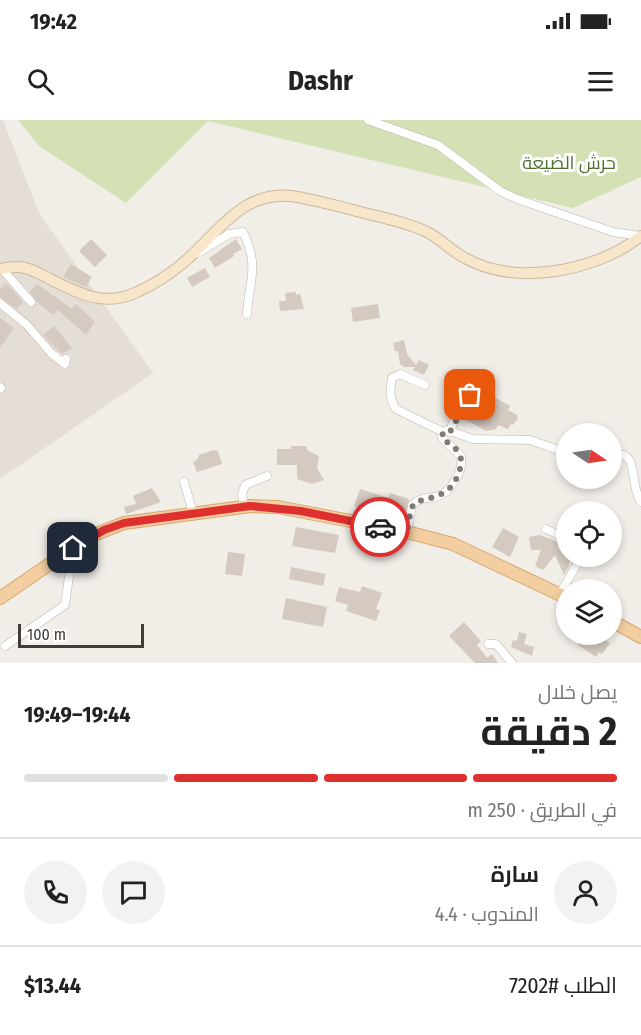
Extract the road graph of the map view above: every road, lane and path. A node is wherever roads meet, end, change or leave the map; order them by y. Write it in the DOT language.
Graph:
graph roads {
  1 [pos="368,120"];
  2 [pos="641,236"];
  3 [pos="184,262"];
  4 [pos="1,269"];
  5 [pos="31,302"];
  6 [pos="0,303"];
  7 [pos="247,314"];
  8 [pos="66,359"];
  9 [pos="425,385"];
  10 [pos="476,389"];
  11 [pos="447,432"];
  12 [pos="556,449"];
  13 [pos="622,455"];
  14 [pos="267,476"];
  15 [pos="184,482"];
  16 [pos="641,502"];
  17 [pos="243,506"];
  18 [pos="193,513"];
  19 [pos="546,530"];
  20 [pos="407,532"];
  21 [pos="556,534"];
  22 [pos="73,548"];
  23 [pos="556,594"];
  24 [pos="0,598"];
  25 [pos="622,627"];
  26 [pos="641,637"];
  27 [pos="488,644"];
  28 [pos="5,646"];
  29 [pos="512,663"];
  1 -- 2 [label="street"];
  2 -- 3 [label="street"];
  3 -- 4 [label="street"];
  3 -- 7 [label="street"];
  4 -- 5 [label="street"];
  6 -- 8 [label="street"];
  9 -- 11 [label="street"];
  10 -- 11 [label="street"];
  11 -- 12 [label="street"];
  11 -- 20 [label="street"];
  13 -- 16 [label="street"];
  14 -- 17 [label="street"];
  15 -- 18 [label="street"];
  17 -- 18 [label="main road"];
  17 -- 20 [label="main road"];
  18 -- 22 [label="main road"];
  19 -- 21 [label="street"];
  20 -- 23 [label="main road"];
  22 -- 24 [label="main road"];
  22 -- 28 [label="street"];
  25 -- 26 [label="main road"];
  27 -- 29 [label="street"];
}
